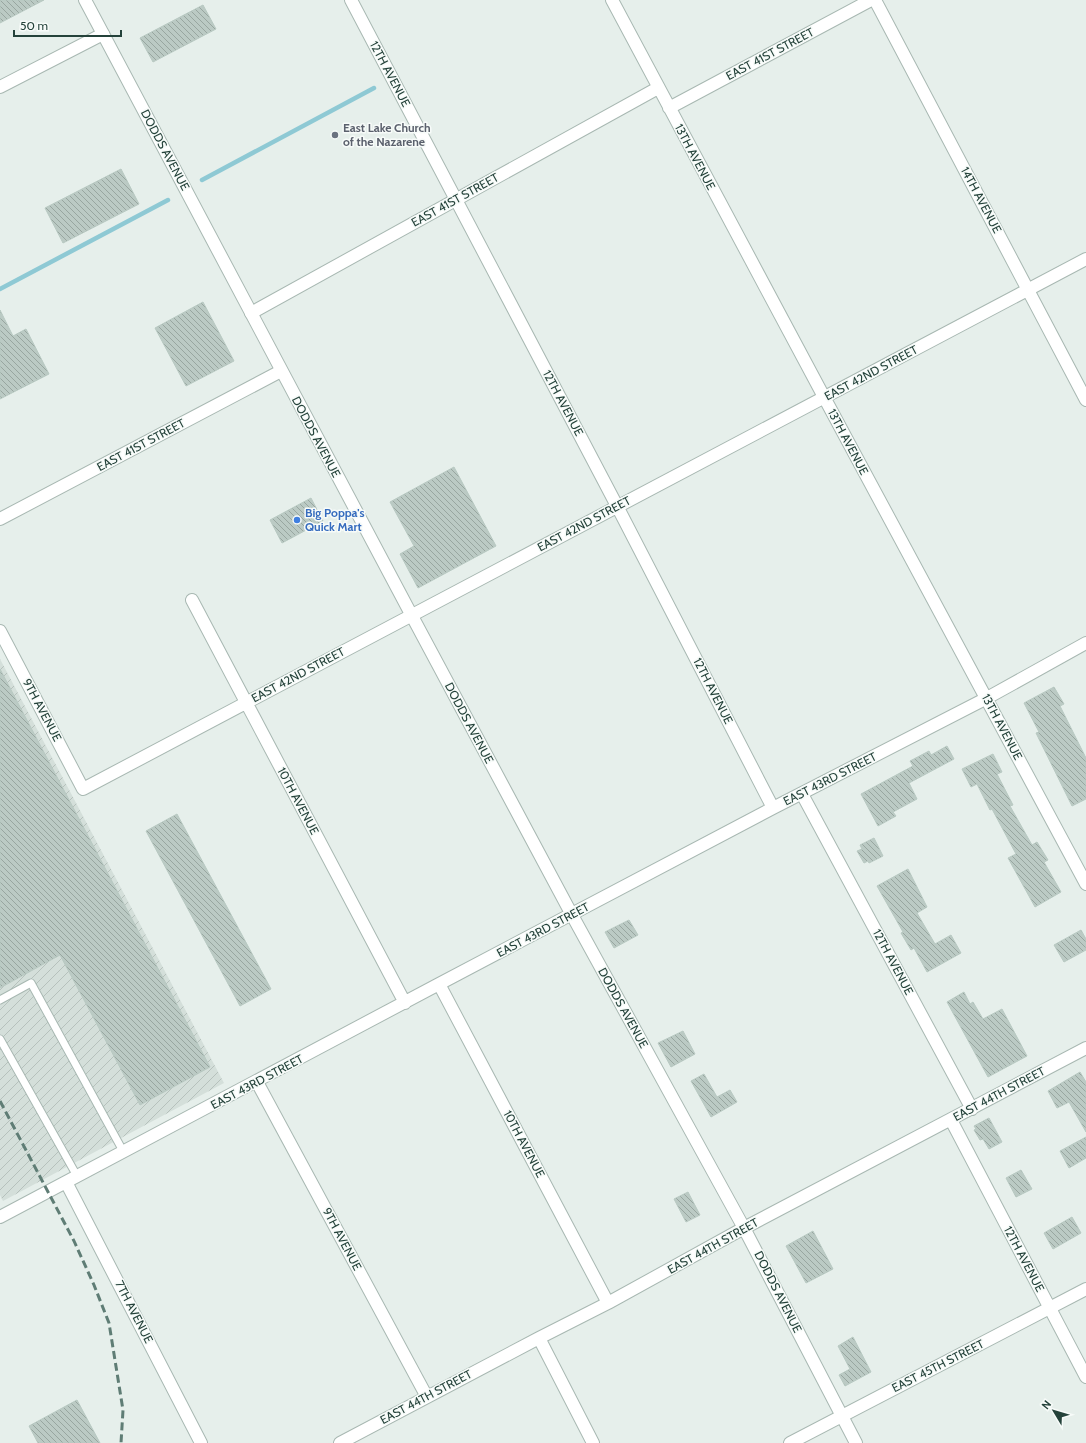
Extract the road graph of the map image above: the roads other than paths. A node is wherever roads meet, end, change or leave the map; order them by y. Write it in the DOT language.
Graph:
graph roads {
  1 [pos="85,0"];
  2 [pos="350,0"];
  3 [pos="612,0"];
  4 [pos="871,0"];
  5 [pos="875,0"];
  6 [pos="103,34"];
  7 [pos="0,87"];
  8 [pos="658,88"];
  9 [pos="669,108"];
  10 [pos="456,199"];
  11 [pos="1086,259"];
  12 [pos="1029,290"];
  13 [pos="251,313"];
  14 [pos="281,370"];
  15 [pos="824,397"];
  16 [pos="1086,400"];
  17 [pos="617,506"];
  18 [pos="0,519"];
  19 [pos="192,600"];
  20 [pos="412,616"];
  21 [pos="0,631"];
  22 [pos="1086,643"];
  23 [pos="987,698"];
  24 [pos="246,703"];
  25 [pos="83,789"];
  26 [pos="802,794"];
  27 [pos="773,808"];
  28 [pos="1086,884"];
  29 [pos="572,915"];
  30 [pos="439,984"];
  31 [pos="0,1000"];
  32 [pos="405,1003"];
  33 [pos="0,1039"];
  34 [pos="1086,1048"];
  35 [pos="257,1082"];
  36 [pos="972,1109"];
  37 [pos="951,1120"];
  38 [pos="123,1152"];
  39 [pos="72,1179"];
  40 [pos="0,1217"];
  41 [pos="744,1228"];
  42 [pos="1086,1289"];
  43 [pos="608,1303"];
  44 [pos="1049,1308"];
  45 [pos="539,1338"];
  46 [pos="1086,1377"];
  47 [pos="427,1397"];
  48 [pos="842,1416"];
  49 [pos="201,1443"];
  50 [pos="340,1443"];
  51 [pos="593,1443"];
  52 [pos="790,1443"];
  53 [pos="856,1443"];
  1 -- 6 [label="street, DODDS AVENUE"];
  2 -- 10 [label="street, 12TH AVENUE"];
  3 -- 8 [label="street, 13TH AVENUE"];
  4 -- 9 [label="street, EAST 41ST STREET"];
  5 -- 12 [label="street, 14TH AVENUE"];
  6 -- 7 [label="street"];
  6 -- 13 [label="street, DODDS AVENUE"];
  8 -- 9 [label="street, 13TH AVENUE"];
  8 -- 10 [label="street, EAST 41ST STREET"];
  9 -- 15 [label="street, 13TH AVENUE"];
  10 -- 13 [label="street, EAST 41ST STREET"];
  10 -- 17 [label="street, 12TH AVENUE"];
  11 -- 12 [label="street, EAST 42ND STREET"];
  12 -- 15 [label="street, EAST 42ND STREET"];
  12 -- 16 [label="street, 14TH AVENUE"];
  13 -- 14 [label="street, DODDS AVENUE"];
  14 -- 18 [label="street, EAST 41ST STREET"];
  14 -- 20 [label="street, DODDS AVENUE"];
  15 -- 17 [label="street, EAST 42ND STREET"];
  15 -- 23 [label="street, 13TH AVENUE"];
  17 -- 20 [label="street, EAST 42ND STREET"];
  17 -- 27 [label="street, 12TH AVENUE"];
  19 -- 24 [label="street, 10TH AVENUE"];
  20 -- 24 [label="street, EAST 42ND STREET"];
  20 -- 29 [label="street, DODDS AVENUE"];
  21 -- 25 [label="street, 9TH AVENUE"];
  22 -- 23 [label="street, EAST 43RD STREET"];
  23 -- 26 [label="street, EAST 43RD STREET"];
  23 -- 28 [label="street, 13TH AVENUE"];
  24 -- 25 [label="street, EAST 42ND STREET"];
  24 -- 32 [label="street, 10TH AVENUE"];
  26 -- 27 [label="street, EAST 43RD STREET"];
  26 -- 36 [label="street, 12TH AVENUE"];
  27 -- 29 [label="street, EAST 43RD STREET"];
  29 -- 30 [label="street, EAST 43RD STREET"];
  29 -- 41 [label="street, DODDS AVENUE"];
  30 -- 32 [label="street, EAST 43RD STREET"];
  30 -- 43 [label="street, 10TH AVENUE"];
  31 -- 38 [label="lane"];
  32 -- 35 [label="street, EAST 43RD STREET"];
  33 -- 39 [label="lane"];
  34 -- 36 [label="street, EAST 44TH STREET"];
  35 -- 38 [label="street, EAST 43RD STREET"];
  35 -- 47 [label="street, 9TH AVENUE"];
  36 -- 37 [label="street, EAST 44TH STREET"];
  37 -- 41 [label="street, EAST 44TH STREET"];
  37 -- 44 [label="street, 12TH AVENUE"];
  38 -- 39 [label="street, EAST 43RD STREET"];
  39 -- 40 [label="street, EAST 43RD STREET"];
  39 -- 49 [label="street, 7TH AVENUE"];
  41 -- 43 [label="street, EAST 44TH STREET"];
  41 -- 48 [label="street, DODDS AVENUE"];
  42 -- 44 [label="street, EAST 45TH STREET"];
  43 -- 45 [label="street, EAST 44TH STREET"];
  44 -- 46 [label="street, 12TH AVENUE"];
  44 -- 48 [label="street, EAST 45TH STREET"];
  45 -- 47 [label="street, EAST 44TH STREET"];
  45 -- 51 [label="street"];
  47 -- 50 [label="street, EAST 44TH STREET"];
  48 -- 52 [label="street, EAST 45TH STREET"];
  48 -- 53 [label="street, DODDS AVENUE"];
}
